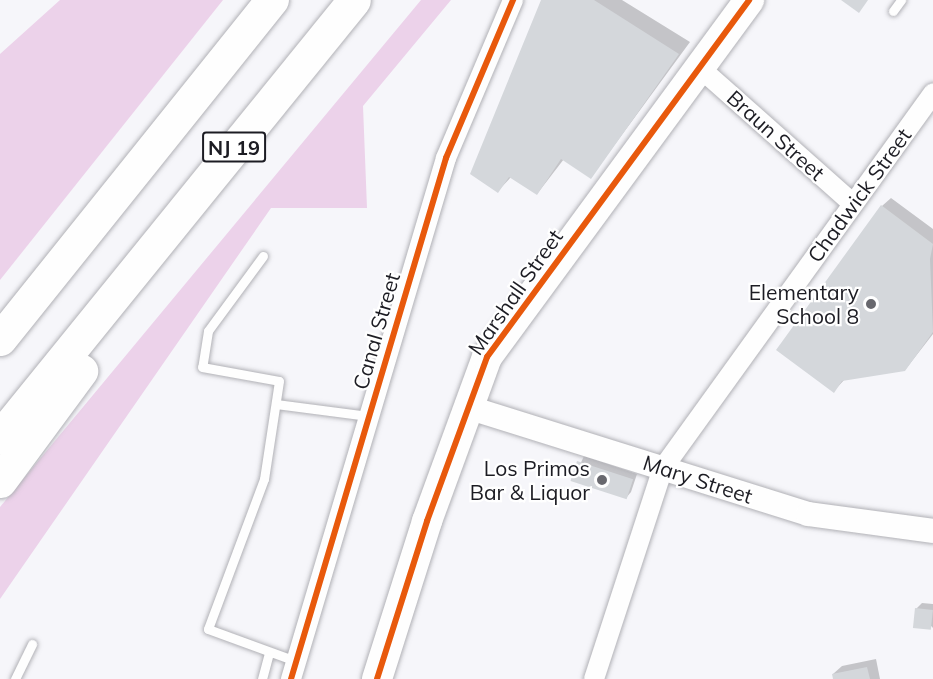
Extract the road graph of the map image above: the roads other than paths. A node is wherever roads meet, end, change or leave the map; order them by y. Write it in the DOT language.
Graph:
graph roads {
  1 [pos="272,0"];
  2 [pos="354,0"];
  3 [pos="513,0"];
  4 [pos="749,0"];
  5 [pos="901,0"];
  6 [pos="892,11"];
  7 [pos="699,67"];
  8 [pos="933,93"];
  9 [pos="852,203"];
  10 [pos="263,256"];
  11 [pos="114,294"];
  12 [pos="0,339"];
  13 [pos="276,404"];
  14 [pos="467,407"];
  15 [pos="368,416"];
  16 [pos="0,437"];
  17 [pos="663,468"];
  18 [pos="0,481"];
  19 [pos="933,531"];
  20 [pos="32,644"];
  21 [pos="269,653"];
  22 [pos="293,670"];
  23 [pos="15,679"];
  24 [pos="262,679"];
  25 [pos="377,679"];
  26 [pos="594,679"];
  1 -- 12 [label="highway, NJ 19"];
  2 -- 11 [label="highway, NJ 19"];
  3 -- 15 [label="street, Canal Street"];
  4 -- 7 [label="main road, Marshall Street"];
  5 -- 6 [label="lane"];
  7 -- 9 [label="street, Braun Street"];
  7 -- 14 [label="main road, Marshall Street"];
  8 -- 9 [label="street, Chadwick Street"];
  9 -- 17 [label="street, Chadwick Street"];
  10 -- 13 [label="lane"];
  11 -- 16 [label="highway, NJ 19"];
  11 -- 18 [label="highway"];
  13 -- 15 [label="lane"];
  13 -- 21 [label="lane"];
  14 -- 17 [label="street, Mary Street"];
  14 -- 25 [label="main road, Marshall Street"];
  15 -- 22 [label="street, Canal Street"];
  17 -- 19 [label="street, Mary Street"];
  17 -- 26 [label="street, Chadwick Street"];
  20 -- 23 [label="lane"];
  21 -- 22 [label="lane"];
  21 -- 24 [label="lane"];
}
